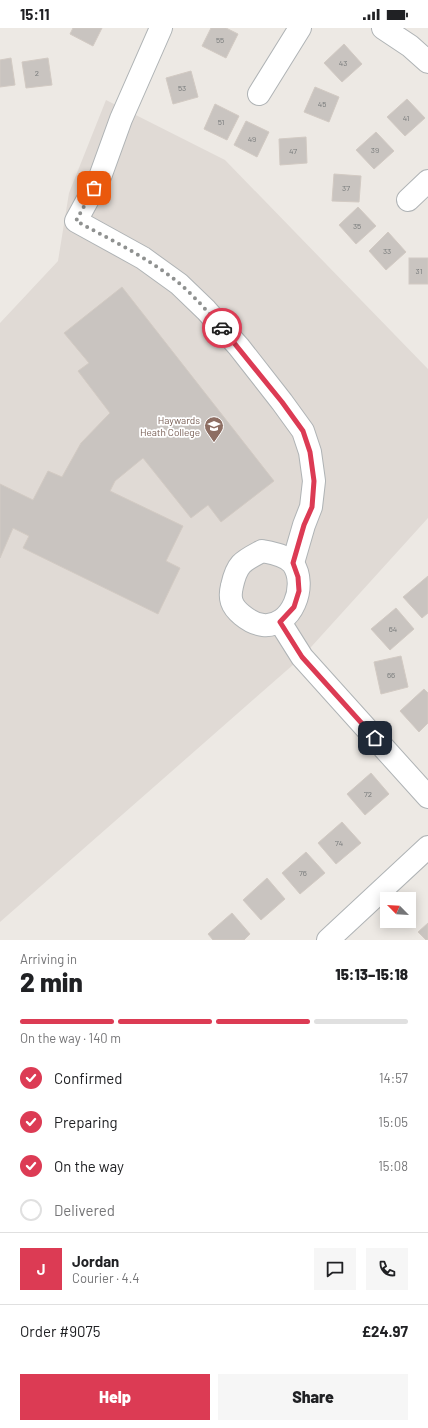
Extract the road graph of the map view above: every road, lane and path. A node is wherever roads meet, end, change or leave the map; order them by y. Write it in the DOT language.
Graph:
graph roads {
  1 [pos="161,28"];
  2 [pos="300,28"];
  3 [pos="383,28"];
  4 [pos="428,62"];
  5 [pos="259,94"];
  6 [pos="428,181"];
  7 [pos="408,200"];
  8 [pos="293,563"];
  9 [pos="280,622"];
  10 [pos="428,797"];
  11 [pos="428,847"];
  12 [pos="328,940"];
  1 -- 8 [label="street"];
  2 -- 5 [label="street"];
  3 -- 4 [label="street"];
  6 -- 7 [label="street"];
  8 -- 9 [label="street"];
  8 -- 9 [label="street"];
  9 -- 10 [label="street"];
  11 -- 12 [label="street"];
}
